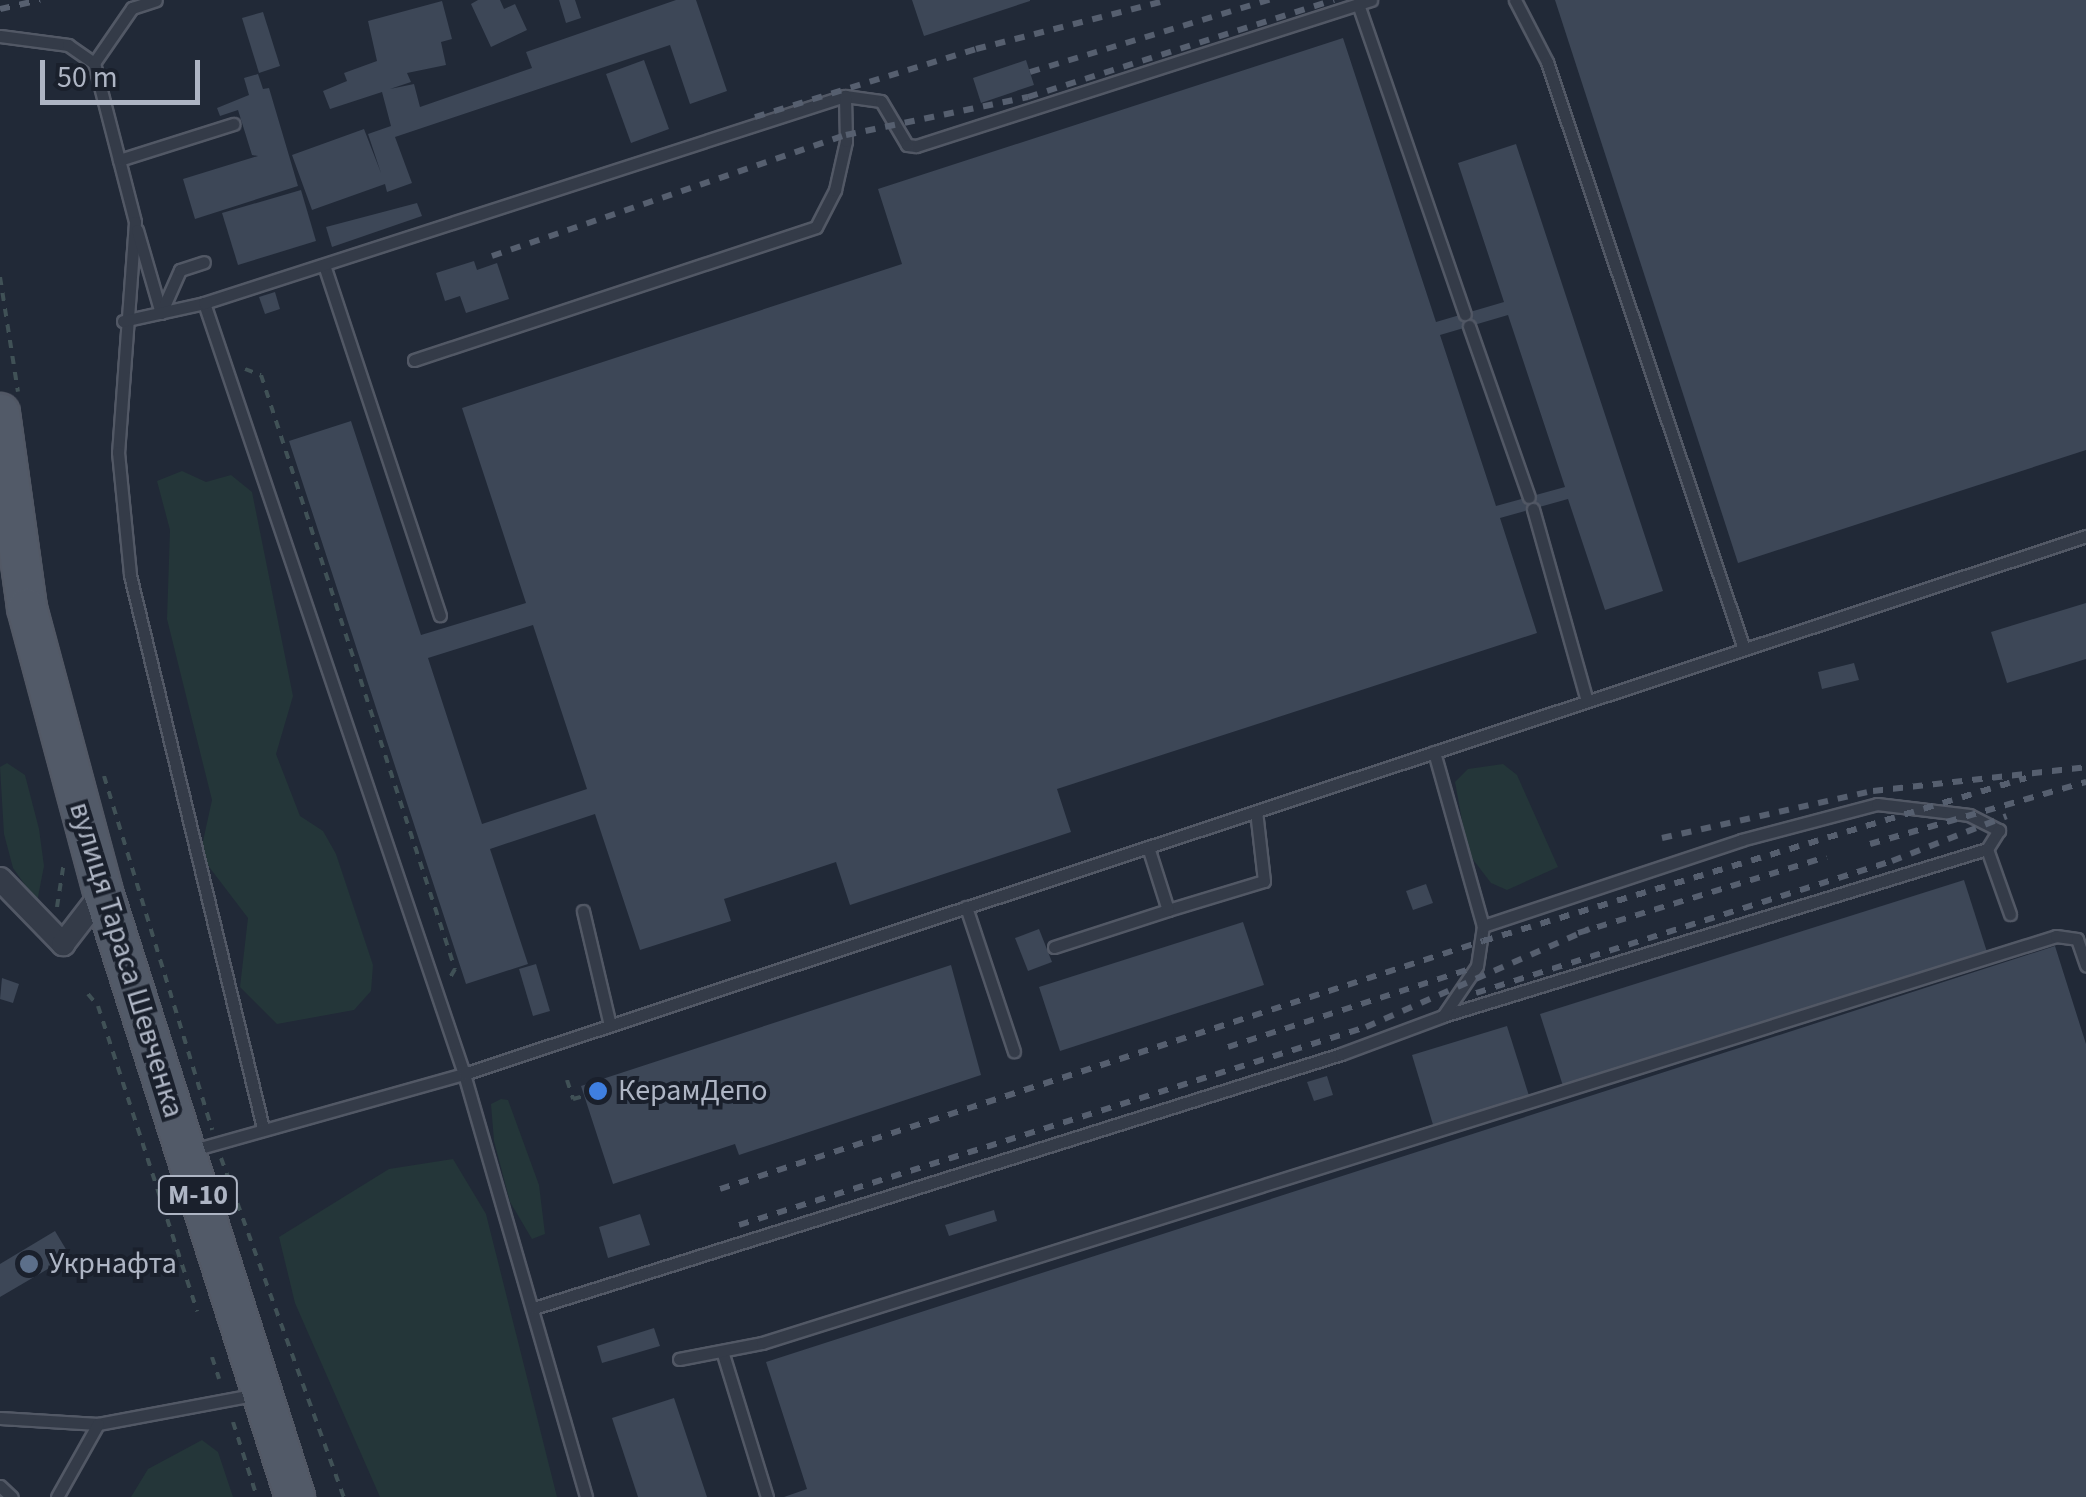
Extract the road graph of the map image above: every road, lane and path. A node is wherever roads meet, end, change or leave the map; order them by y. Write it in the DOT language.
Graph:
graph roads {
  1 [pos="156,0"];
  2 [pos="1515,0"];
  3 [pos="1365,2"];
  4 [pos="0,36"];
  5 [pos="94,63"];
  6 [pos="844,96"];
  7 [pos="233,124"];
  8 [pos="119,160"];
  9 [pos="135,222"];
  10 [pos="204,262"];
  11 [pos="324,265"];
  12 [pos="0,277"];
  13 [pos="204,303"];
  14 [pos="161,313"];
  15 [pos="124,321"];
  16 [pos="414,360"];
  17 [pos="224,362"];
  18 [pos="10,411"];
  19 [pos="2086,536"];
  20 [pos="440,616"];
  21 [pos="1744,649"];
  22 [pos="1587,701"];
  23 [pos="1434,752"];
  24 [pos="101,765"];
  25 [pos="1256,811"];
  26 [pos="1148,847"];
  27 [pos="1987,848"];
  28 [pos="0,880"];
  29 [pos="102,892"];
  30 [pos="966,907"];
  31 [pos="1168,910"];
  32 [pos="583,911"];
  33 [pos="2010,914"];
  34 [pos="1483,926"];
  35 [pos="1054,947"];
  36 [pos="2086,966"];
  37 [pos="445,987"];
  38 [pos="88,994"];
  39 [pos="1442,1016"];
  40 [pos="610,1026"];
  41 [pos="1014,1050"];
  42 [pos="464,1074"];
  43 [pos="567,1080"];
  44 [pos="584,1096"];
  45 [pos="263,1128"];
  46 [pos="200,1148"];
  47 [pos="534,1308"];
  48 [pos="197,1311"];
  49 [pos="724,1354"];
  50 [pos="212,1358"];
  51 [pos="679,1359"];
  52 [pos="219,1379"];
  53 [pos="262,1393"];
  54 [pos="0,1418"];
  55 [pos="233,1422"];
  56 [pos="98,1424"];
  57 [pos="0,1486"];
  58 [pos="12,1497"];
  59 [pos="57,1497"];
  60 [pos="257,1497"];
  61 [pos="295,1497"];
  62 [pos="344,1497"];
  63 [pos="586,1497"];
  64 [pos="767,1497"];
  1 -- 5 [label="lane"];
  2 -- 21 [label="lane"];
  3 -- 6 [label="lane"];
  3 -- 22 [label="lane"];
  4 -- 5 [label="lane"];
  5 -- 8 [label="lane"];
  6 -- 11 [label="lane"];
  6 -- 16 [label="lane"];
  7 -- 8 [label="lane"];
  8 -- 9 [label="lane"];
  9 -- 14 [label="lane"];
  9 -- 15 [label="lane"];
  10 -- 14 [label="lane"];
  11 -- 13 [label="lane"];
  11 -- 20 [label="lane"];
  12 -- 18 [label="path"];
  13 -- 14 [label="lane"];
  13 -- 17 [label="lane"];
  14 -- 15 [label="lane"];
  15 -- 45 [label="lane"];
  17 -- 37 [label="path"];
  17 -- 42 [label="lane"];
  18 -- 29 [label="main road, вулиця Тараса Шевченка / М-10"];
  19 -- 21 [label="lane"];
  21 -- 22 [label="lane"];
  22 -- 23 [label="lane"];
  23 -- 25 [label="lane"];
  23 -- 34 [label="lane"];
  24 -- 46 [label="path"];
  25 -- 26 [label="lane"];
  25 -- 31 [label="lane"];
  26 -- 30 [label="lane"];
  26 -- 31 [label="lane"];
  27 -- 33 [label="lane"];
  27 -- 34 [label="lane"];
  27 -- 39 [label="lane"];
  28 -- 29 [label="street"];
  29 -- 46 [label="main road, вулиця Тараса Шевченка / М-10"];
  30 -- 40 [label="lane"];
  30 -- 41 [label="lane"];
  31 -- 35 [label="lane"];
  32 -- 40 [label="lane"];
  34 -- 39 [label="lane"];
  36 -- 49 [label="lane"];
  38 -- 48 [label="path"];
  39 -- 47 [label="lane"];
  40 -- 42 [label="lane"];
  42 -- 45 [label="lane"];
  42 -- 47 [label="lane"];
  43 -- 44 [label="path"];
  45 -- 46 [label="lane"];
  46 -- 53 [label="main road, вулиця Тараса Шевченка / М-10"];
  46 -- 62 [label="path"];
  47 -- 63 [label="lane"];
  49 -- 51 [label="lane"];
  49 -- 64 [label="lane"];
  50 -- 52 [label="path"];
  53 -- 56 [label="lane"];
  53 -- 61 [label="main road, вулиця Тараса Шевченка / М-10"];
  54 -- 56 [label="lane"];
  55 -- 60 [label="path"];
  56 -- 59 [label="lane"];
  57 -- 58 [label="lane"];
}
